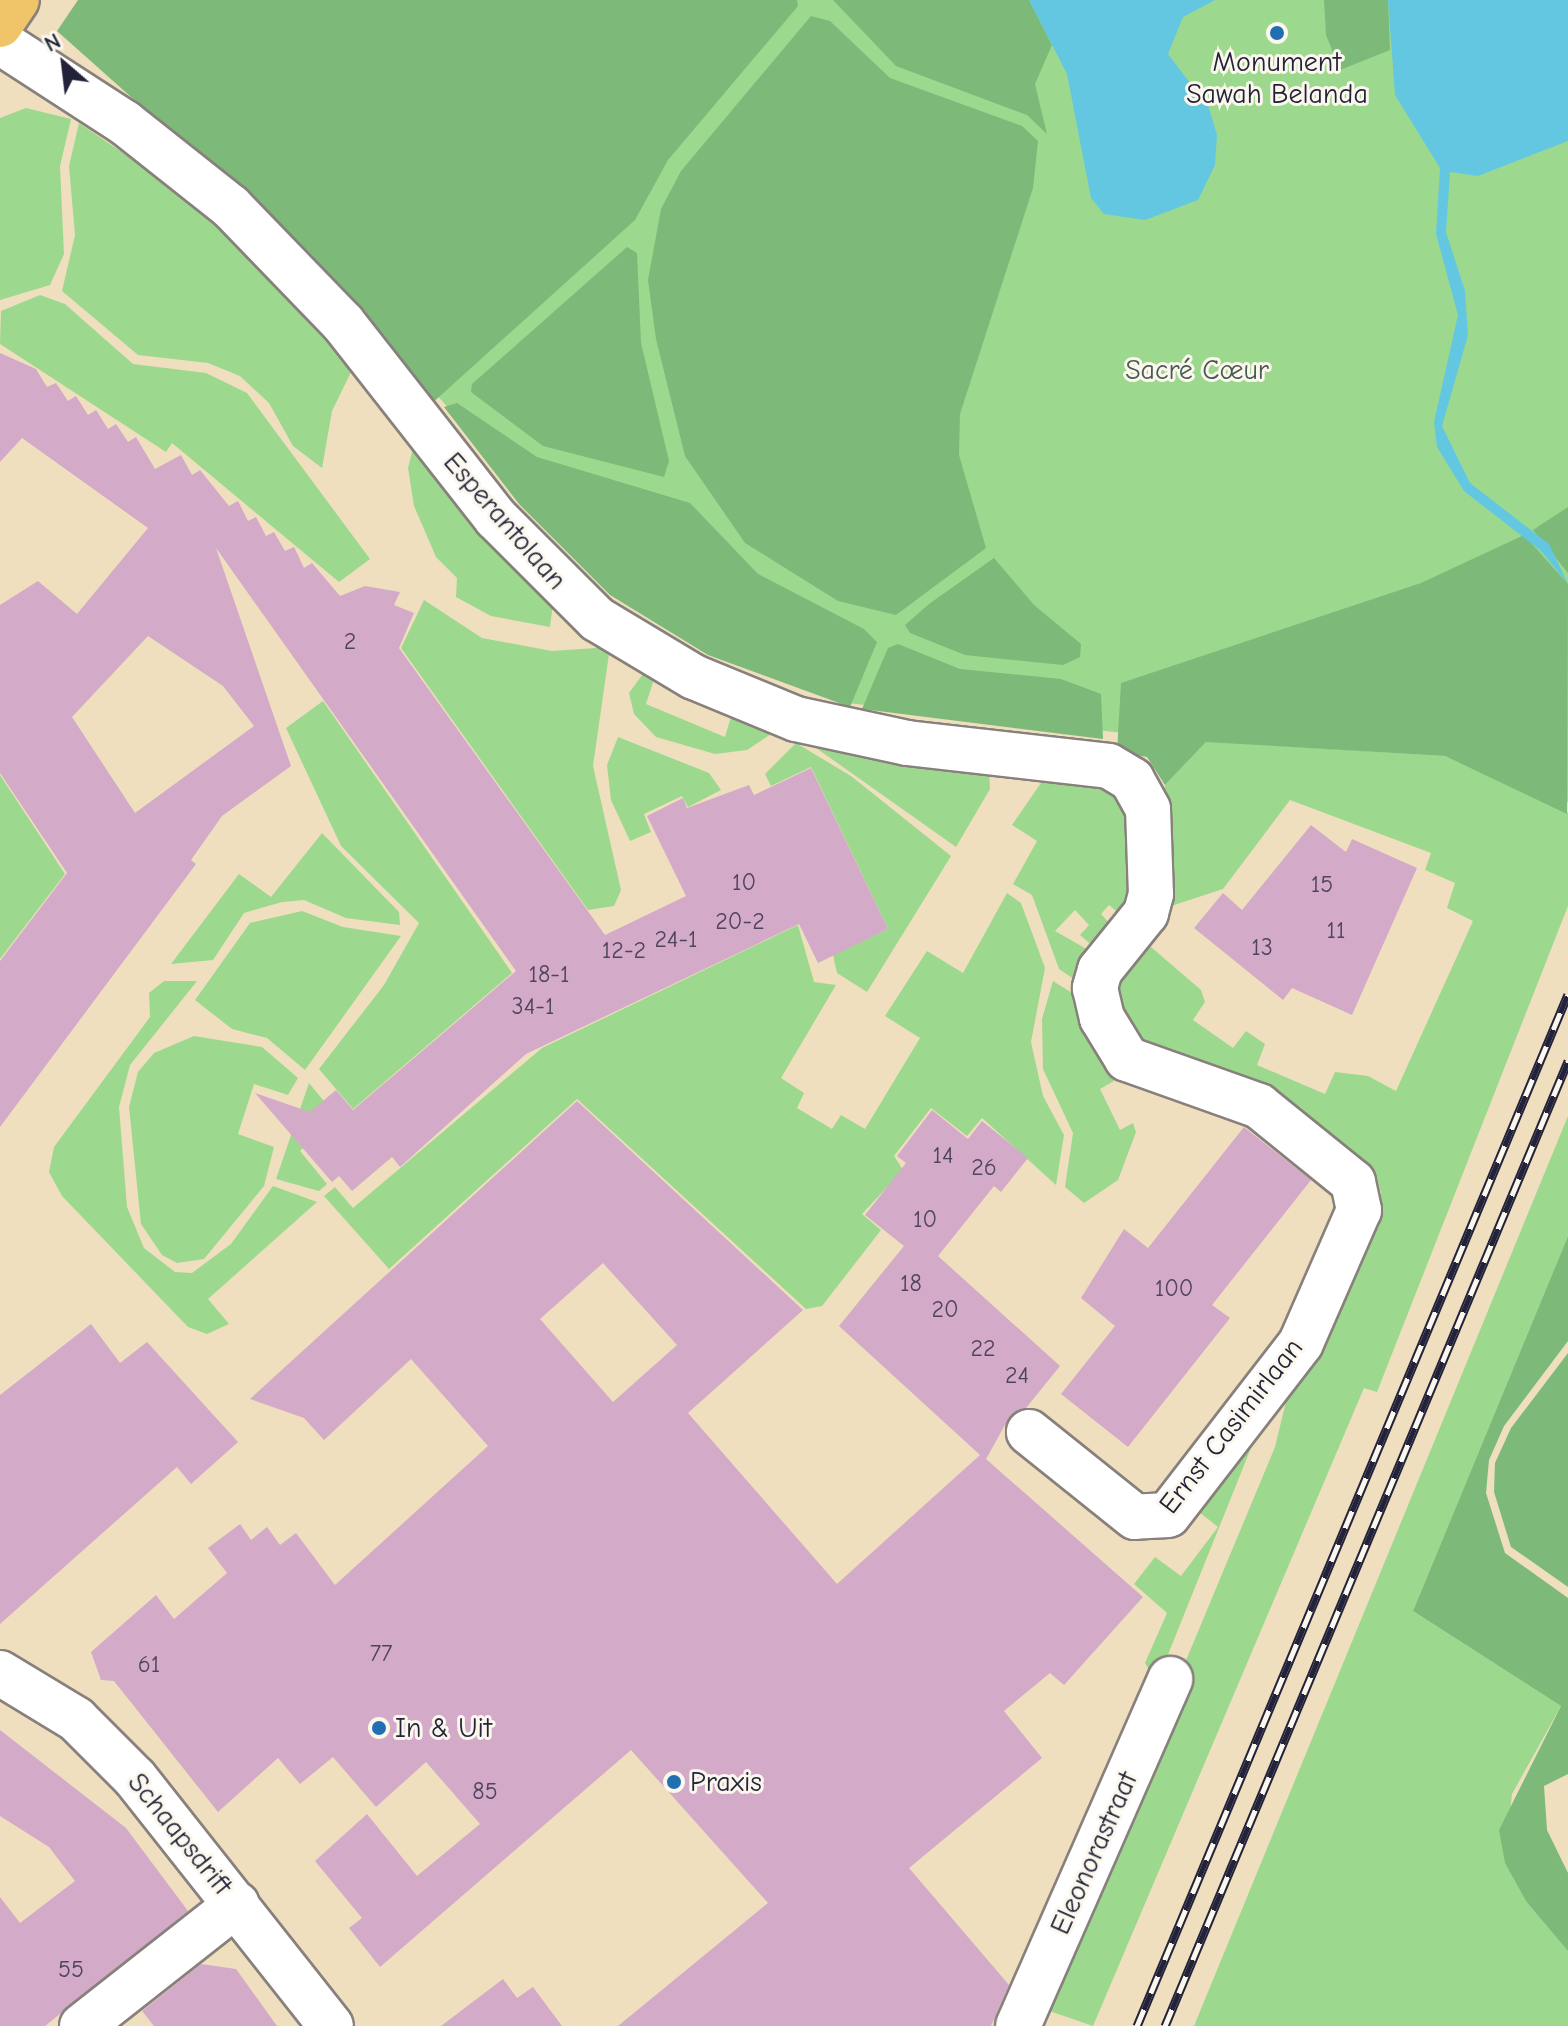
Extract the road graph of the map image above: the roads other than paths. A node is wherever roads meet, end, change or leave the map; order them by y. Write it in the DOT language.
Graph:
graph roads {
  1 [pos="17,0"];
  2 [pos="0,25"];
  3 [pos="0,42"];
  4 [pos="1132,780"];
  5 [pos="1029,1432"];
  6 [pos="0,1673"];
  7 [pos="1170,1679"];
  8 [pos="237,1904"];
  9 [pos="82,2026"];
  10 [pos="331,2026"];
  11 [pos="1018,2026"];
  1 -- 2 [label="main road"];
  3 -- 4 [label="street, Esperantolaan"];
  4 -- 5 [label="street, Ernst Casimirlaan"];
  6 -- 8 [label="street, Schaapsdrift"];
  7 -- 11 [label="street, Eleonorastraat"];
  8 -- 9 [label="street"];
  8 -- 10 [label="street, Schaapsdrift"];
}
